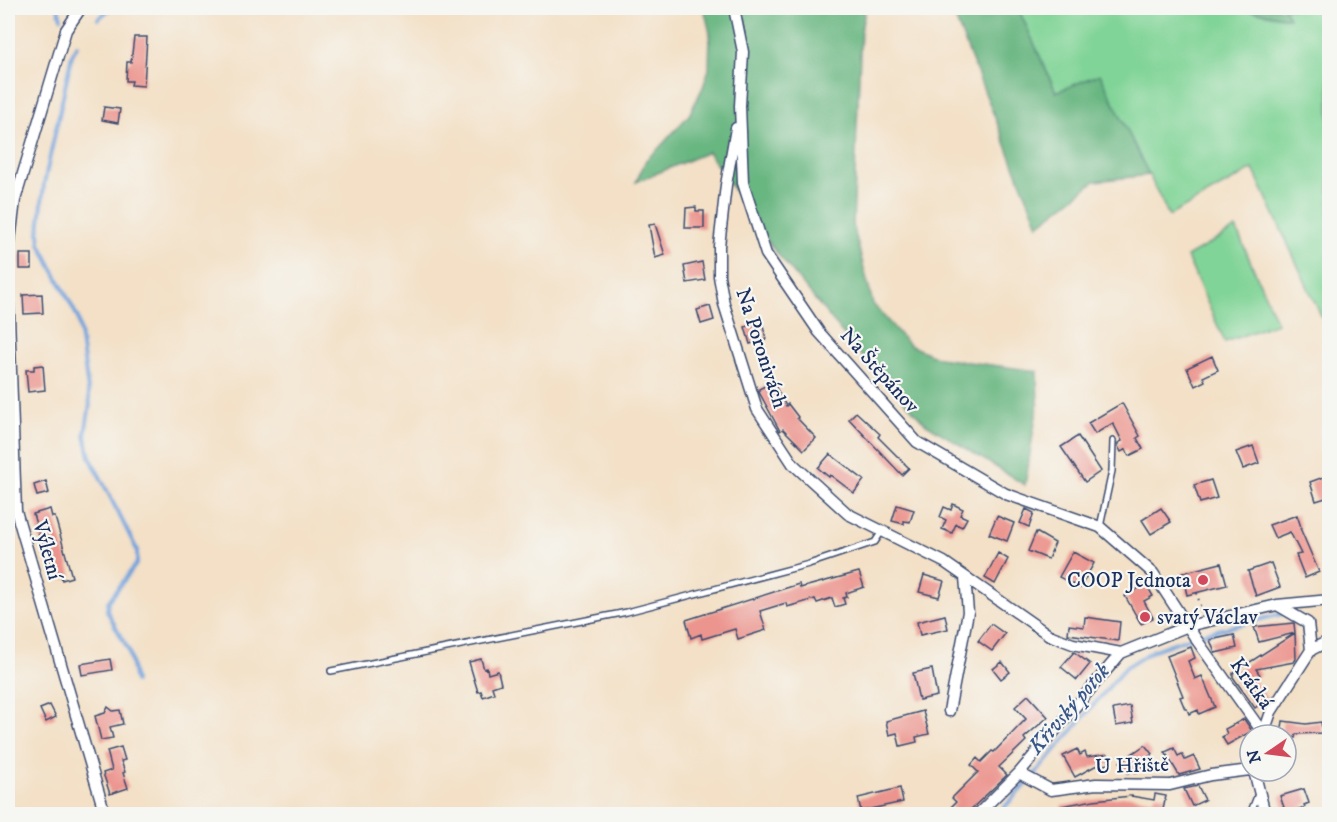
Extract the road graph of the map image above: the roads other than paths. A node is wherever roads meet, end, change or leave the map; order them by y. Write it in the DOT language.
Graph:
graph roads {
  1 [pos="81,8"];
  2 [pos="734,8"];
  3 [pos="740,106"];
  4 [pos="8,257"];
  5 [pos="8,288"];
  6 [pos="1113,441"];
  7 [pos="8,500"];
  8 [pos="16,511"];
  9 [pos="1100,527"];
  10 [pos="882,531"];
  11 [pos="965,577"];
  12 [pos="1329,600"];
  13 [pos="1277,605"];
  14 [pos="1192,632"];
  15 [pos="1329,640"];
  16 [pos="1311,650"];
  17 [pos="1121,653"];
  18 [pos="331,671"];
  19 [pos="950,711"];
  20 [pos="1255,723"];
  21 [pos="1267,723"];
  22 [pos="1238,772"];
  23 [pos="1022,775"];
  24 [pos="1256,783"];
  25 [pos="1259,791"];
  26 [pos="105,814"];
  27 [pos="978,814"];
  28 [pos="1250,814"];
  29 [pos="1265,814"];
  1 -- 4 [label="street"];
  2 -- 3 [label="street, Na Štěpánov"];
  3 -- 9 [label="street, Na Štěpánov"];
  3 -- 10 [label="street, Na Poronivách"];
  5 -- 8 [label="street, Výletní"];
  6 -- 9 [label="lane"];
  7 -- 8 [label="street"];
  8 -- 26 [label="street, Výletní"];
  9 -- 14 [label="street, Na Štěpánov"];
  10 -- 11 [label="street, Na Poronivách"];
  10 -- 18 [label="lane"];
  11 -- 17 [label="street, Na Poronivách"];
  11 -- 19 [label="street"];
  12 -- 13 [label="street"];
  13 -- 14 [label="street"];
  13 -- 16 [label="street"];
  14 -- 17 [label="street"];
  14 -- 20 [label="street, Krátká"];
  15 -- 16 [label="street"];
  16 -- 21 [label="street"];
  17 -- 23 [label="street"];
  22 -- 23 [label="street, U Hřiště"];
  23 -- 27 [label="street"];
  24 -- 25 [label="street"];
  25 -- 28 [label="lane"];
  25 -- 29 [label="street"];
}
